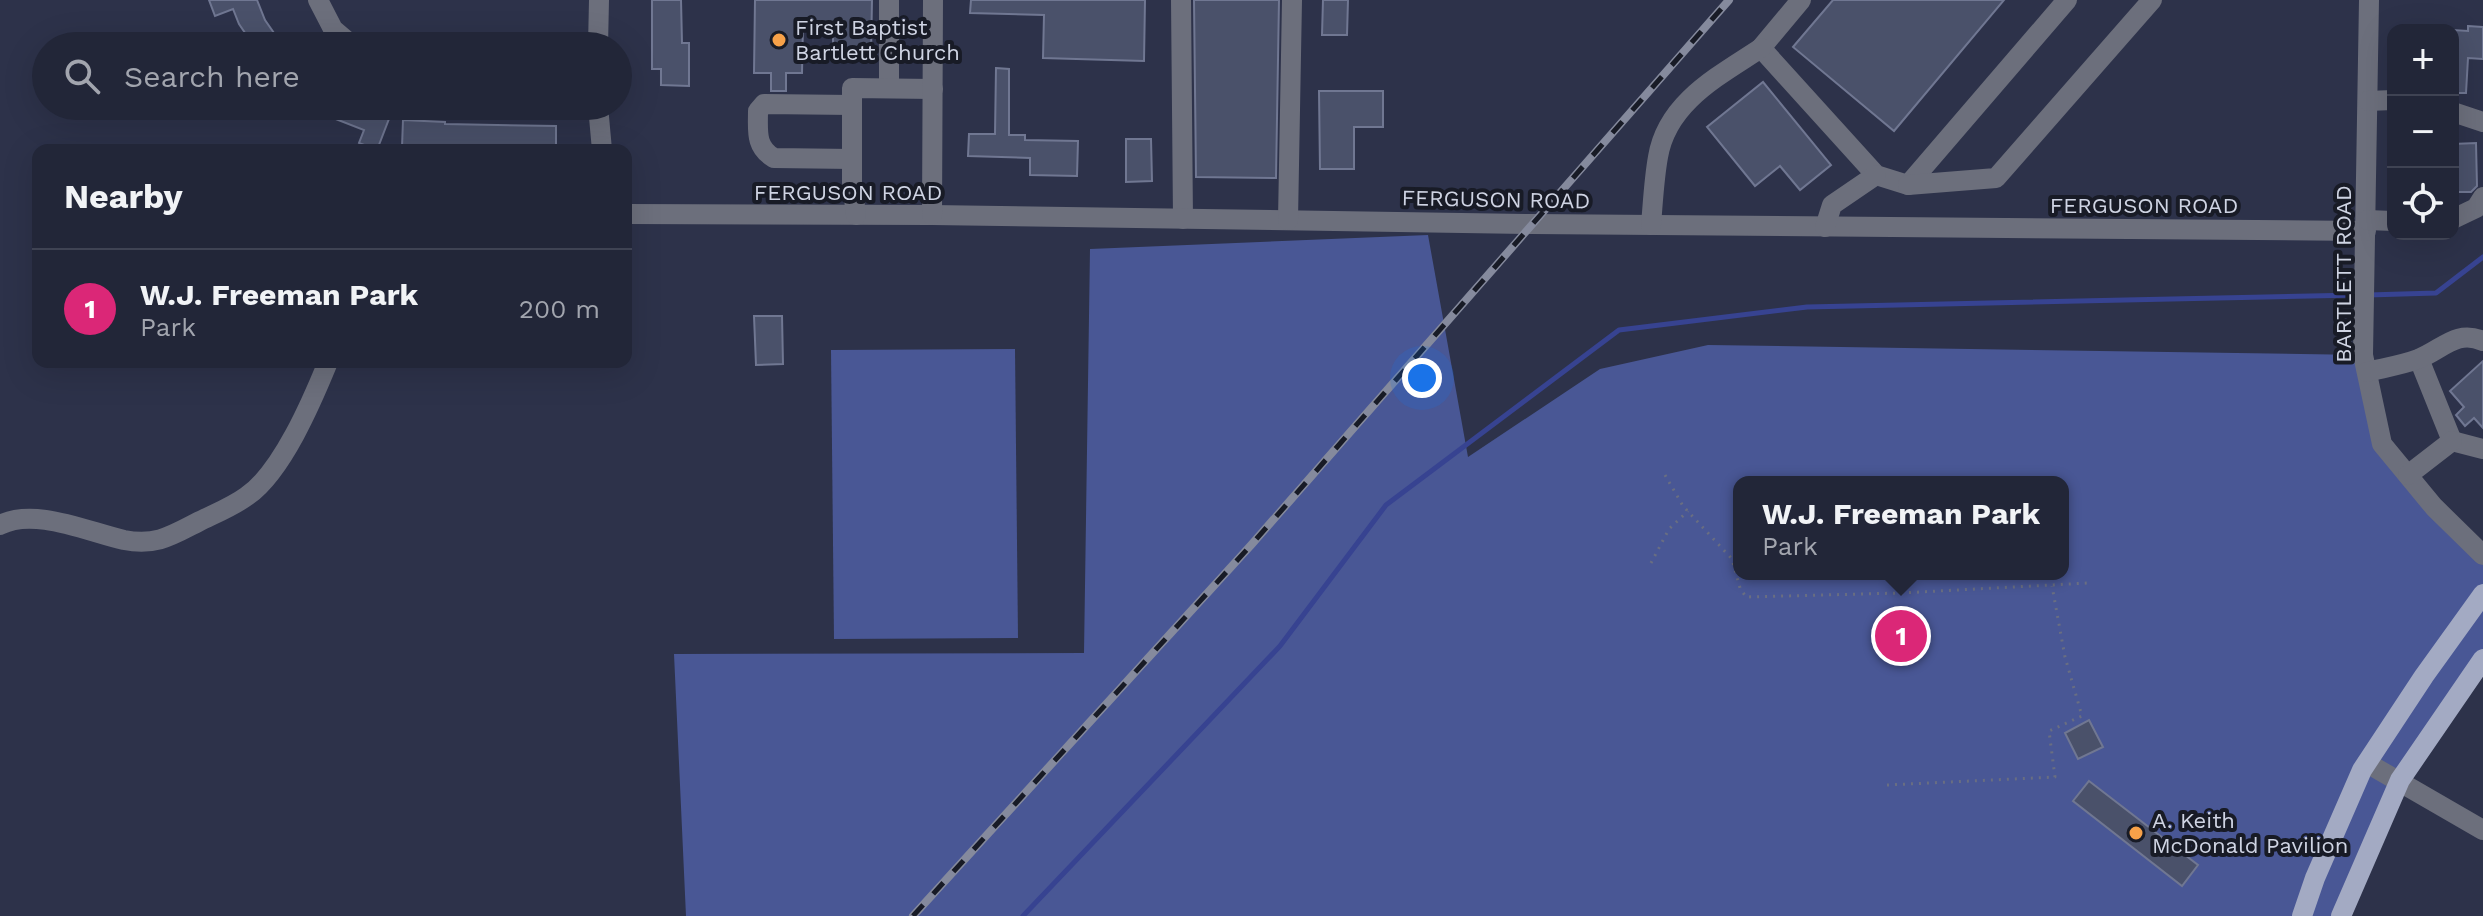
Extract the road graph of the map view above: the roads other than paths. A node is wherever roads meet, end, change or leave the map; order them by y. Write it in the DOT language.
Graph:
graph roads {
  1 [pos="318,0"];
  2 [pos="599,0"];
  3 [pos="889,0"];
  4 [pos="933,0"];
  5 [pos="1181,0"];
  6 [pos="1292,0"];
  7 [pos="1801,0"];
  8 [pos="2067,0"];
  9 [pos="2152,0"];
  10 [pos="2369,0"];
  11 [pos="337,32"];
  12 [pos="598,32"];
  13 [pos="1761,48"];
  14 [pos="889,88"];
  15 [pos="933,89"];
  16 [pos="2387,100"];
  17 [pos="2368,101"];
  18 [pos="852,105"];
  19 [pos="2459,114"];
  20 [pos="599,120"];
  21 [pos="2483,122"];
  22 [pos="601,144"];
  23 [pos="852,159"];
  24 [pos="1876,175"];
  25 [pos="1908,185"];
  26 [pos="2483,197"];
  27 [pos="632,214"];
  28 [pos="856,215"];
  29 [pos="932,215"];
  30 [pos="2459,216"];
  31 [pos="1183,219"];
  32 [pos="1288,220"];
  33 [pos="2387,222"];
  34 [pos="1651,225"];
  35 [pos="2366,226"];
  36 [pos="1825,227"];
  37 [pos="2483,341"];
  38 [pos="2419,359"];
  39 [pos="325,368"];
  40 [pos="2367,372"];
  41 [pos="2452,441"];
  42 [pos="2483,449"];
  43 [pos="2408,475"];
  44 [pos="0,525"];
  45 [pos="2483,555"];
  46 [pos="2483,594"];
  47 [pos="2483,659"];
  48 [pos="2367,763"];
  49 [pos="2400,780"];
  50 [pos="2483,830"];
  51 [pos="2302,916"];
  52 [pos="2341,916"];
  1 -- 11 [label="street"];
  2 -- 12 [label="street"];
  3 -- 14 [label="street"];
  4 -- 15 [label="street"];
  5 -- 31 [label="street"];
  6 -- 32 [label="street"];
  7 -- 13 [label="street"];
  8 -- 25 [label="street"];
  9 -- 25 [label="street"];
  10 -- 17 [label="street, BARTLETT ROAD"];
  13 -- 24 [label="street"];
  13 -- 34 [label="street"];
  14 -- 15 [label="street"];
  14 -- 18 [label="street"];
  15 -- 29 [label="street"];
  16 -- 17 [label="street"];
  17 -- 35 [label="street, BARTLETT ROAD"];
  18 -- 23 [label="street"];
  18 -- 23 [label="street"];
  19 -- 21 [label="street"];
  20 -- 22 [label="street"];
  23 -- 28 [label="street"];
  24 -- 25 [label="street"];
  24 -- 36 [label="street"];
  26 -- 30 [label="street"];
  27 -- 28 [label="street, FERGUSON ROAD"];
  28 -- 29 [label="street, FERGUSON ROAD"];
  29 -- 31 [label="street, FERGUSON ROAD"];
  31 -- 32 [label="street, FERGUSON ROAD"];
  32 -- 34 [label="street, FERGUSON ROAD"];
  33 -- 35 [label="street, FERGUSON ROAD"];
  34 -- 36 [label="street, FERGUSON ROAD"];
  35 -- 36 [label="street, FERGUSON ROAD"];
  35 -- 40 [label="street, BARTLETT ROAD"];
  37 -- 38 [label="street"];
  38 -- 40 [label="street"];
  38 -- 41 [label="street"];
  39 -- 44 [label="street"];
  40 -- 43 [label="street, BARTLETT ROAD"];
  41 -- 42 [label="street"];
  41 -- 43 [label="street"];
  43 -- 45 [label="street, BARTLETT ROAD"];
  46 -- 48 [label="main road"];
  47 -- 49 [label="main road"];
  48 -- 49 [label="street"];
  48 -- 51 [label="main road"];
  49 -- 50 [label="street"];
  49 -- 52 [label="main road"];
}
